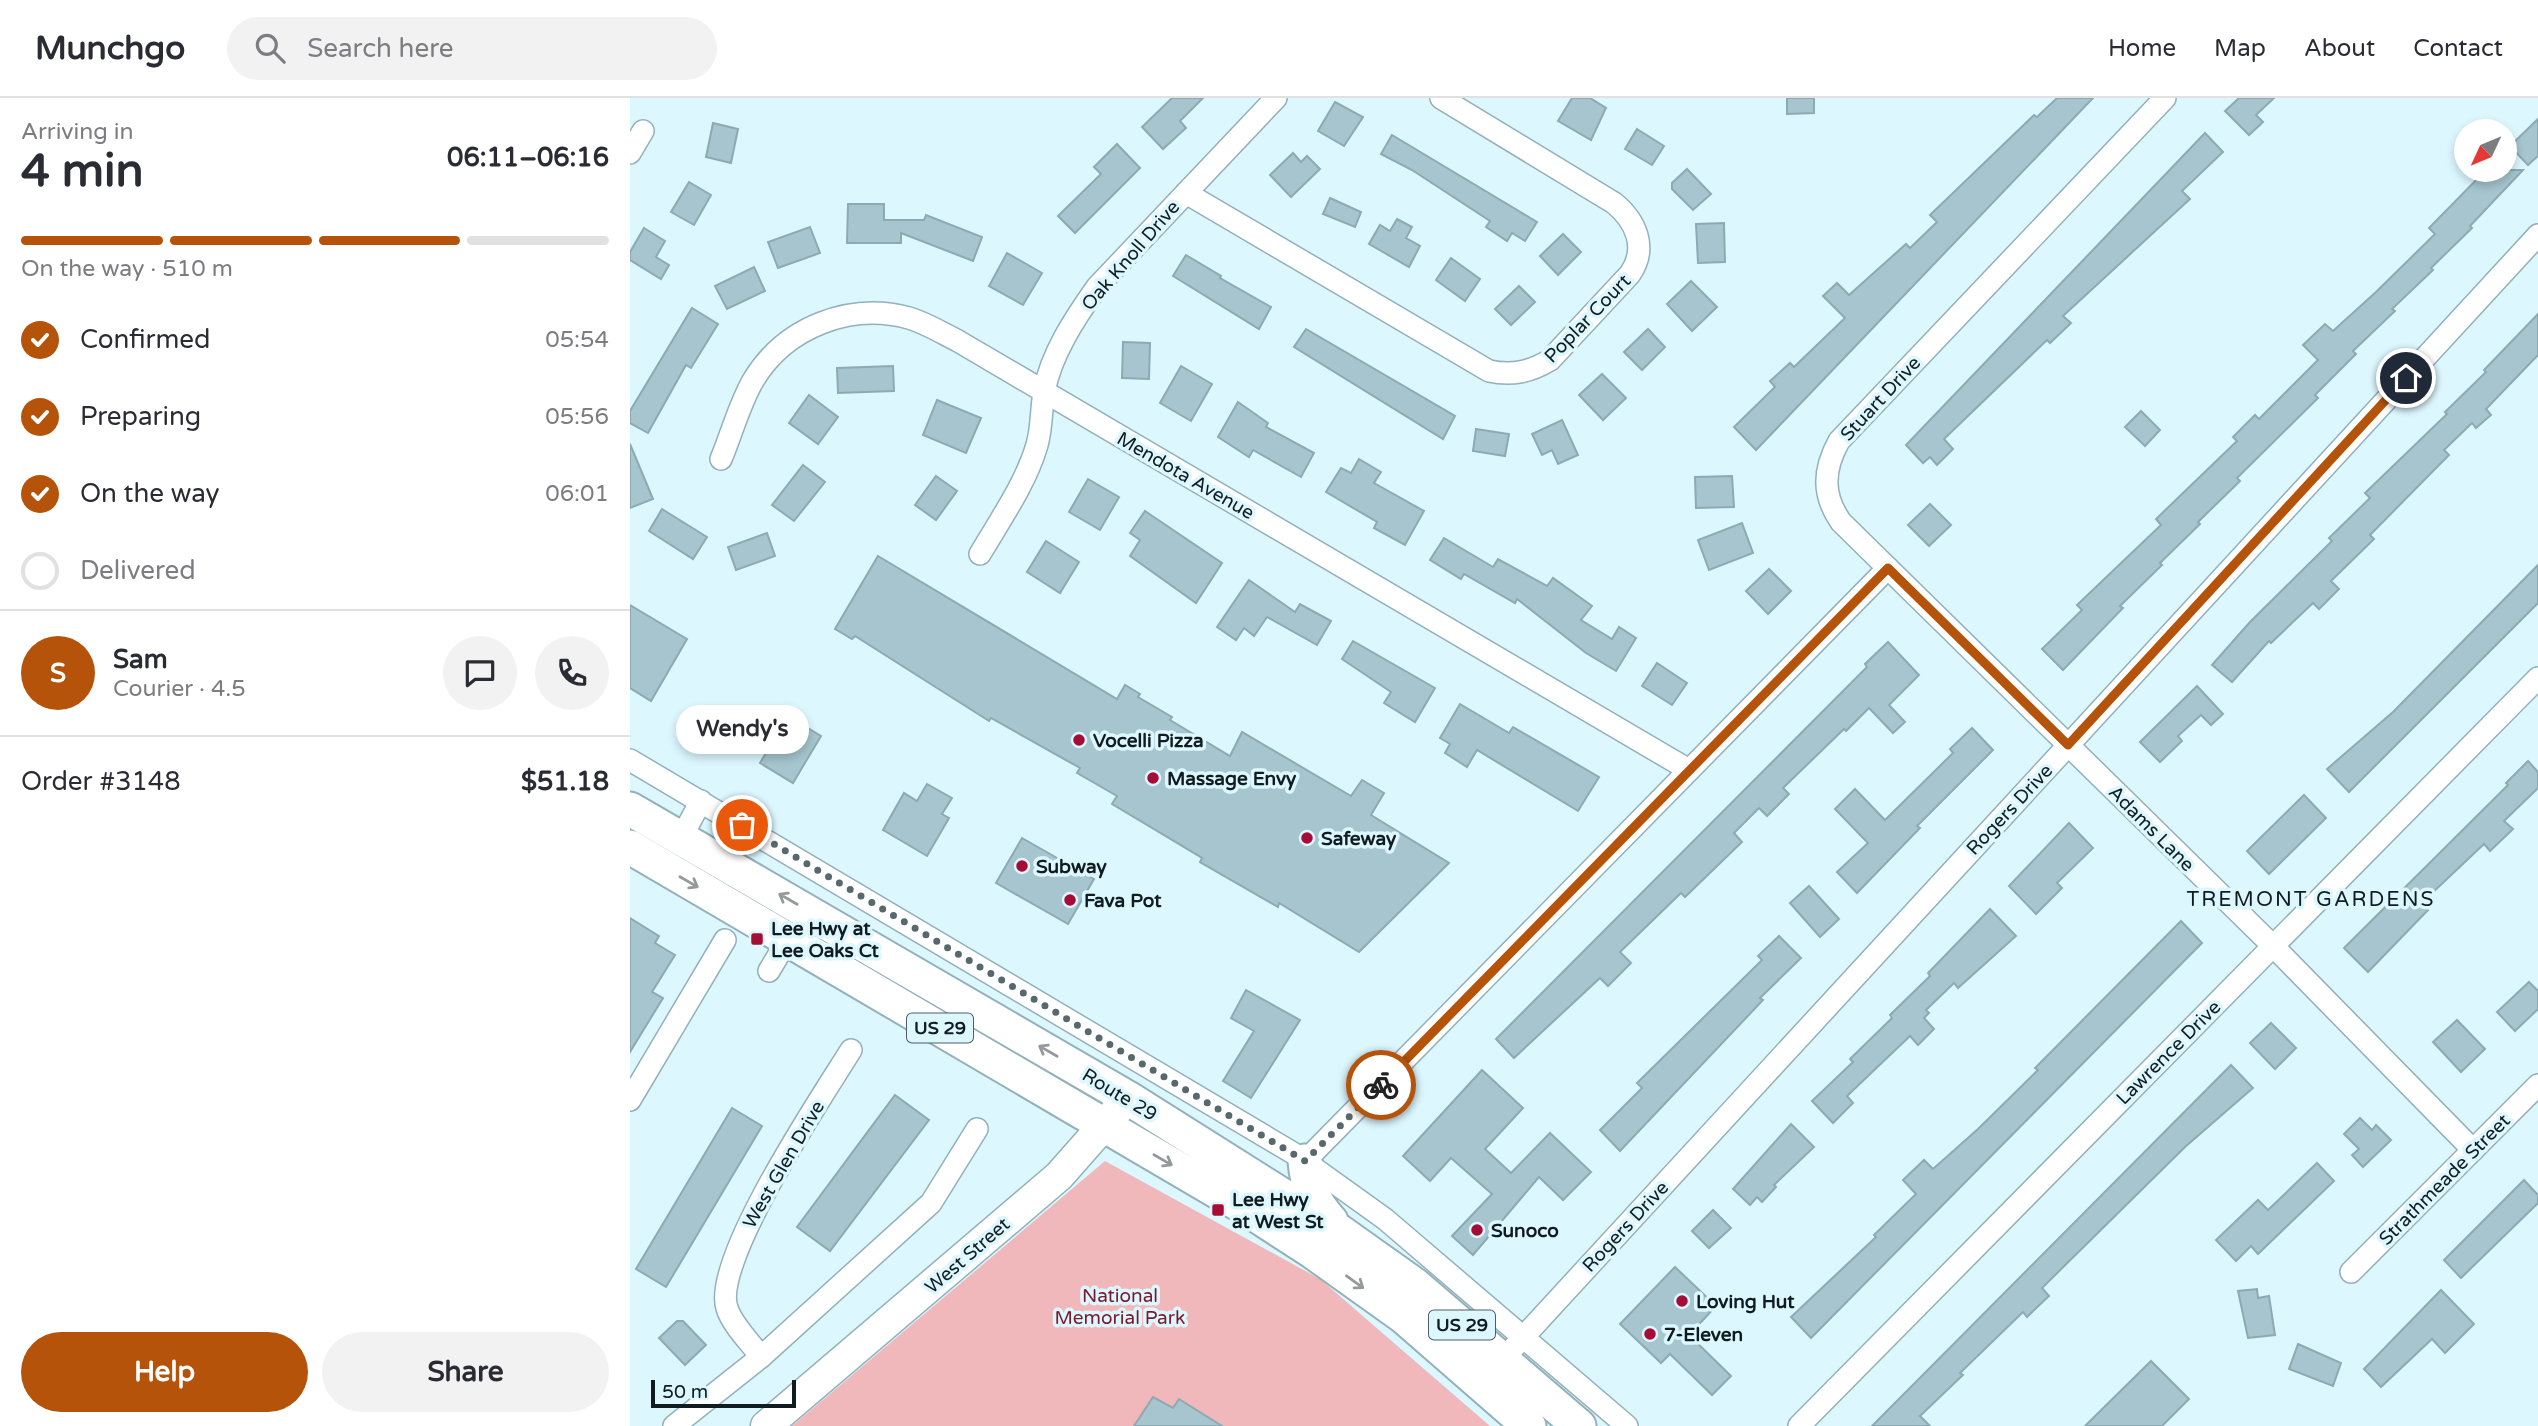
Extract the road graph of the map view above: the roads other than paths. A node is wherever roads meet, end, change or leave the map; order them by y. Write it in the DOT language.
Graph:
graph roads {
  1 [pos="1276,98"];
  2 [pos="1441,98"];
  3 [pos="2165,98"];
  4 [pos="643,131"];
  5 [pos="630,152"];
  6 [pos="1186,192"];
  7 [pos="2538,235"];
  8 [pos="1044,391"];
  9 [pos="722,459"];
  10 [pos="979,554"];
  11 [pos="1888,568"];
  12 [pos="2538,678"];
  13 [pos="2068,745"];
  14 [pos="630,760"];
  15 [pos="1689,770"];
  16 [pos="701,801"];
  17 [pos="630,808"];
  18 [pos="681,838"];
  19 [pos="630,847"];
  20 [pos="788,939"];
  21 [pos="725,940"];
  22 [pos="2273,946"];
  23 [pos="769,971"];
  24 [pos="851,1050"];
  25 [pos="1147,1066"];
  26 [pos="2538,1086"];
  27 [pos="1128,1098"];
  28 [pos="630,1100"];
  29 [pos="1104,1125"];
  30 [pos="977,1129"];
  31 [pos="2473,1150"];
  32 [pos="1305,1161"];
  33 [pos="1339,1231"];
  34 [pos="2351,1272"];
  35 [pos="1513,1347"];
  36 [pos="761,1357"];
  37 [pos="1480,1384"];
  38 [pos="674,1426"];
  39 [pos="766,1426"];
  40 [pos="1529,1426"];
  41 [pos="1579,1426"];
  42 [pos="1627,1426"];
  43 [pos="1799,1426"];
  1 -- 6 [label="street, Oak Knoll Drive"];
  2 -- 6 [label="street, Poplar Court"];
  3 -- 11 [label="street, Stuart Drive"];
  4 -- 5 [label="street"];
  6 -- 8 [label="street, Oak Knoll Drive"];
  7 -- 13 [label="street, Rogers Drive"];
  8 -- 9 [label="street, Mendota Avenue"];
  8 -- 10 [label="street, Oak Knoll Drive"];
  8 -- 15 [label="street, Mendota Avenue"];
  11 -- 13 [label="street, Adams Lane"];
  11 -- 15 [label="street"];
  12 -- 22 [label="street, Lawrence Drive"];
  13 -- 22 [label="street, Adams Lane"];
  13 -- 35 [label="street, Rogers Drive"];
  14 -- 16 [label="street"];
  15 -- 32 [label="street"];
  16 -- 18 [label="street"];
  16 -- 25 [label="street"];
  17 -- 18 [label="main road, Route 29 / US 29"];
  27 -- 18 [label="main road, Route 29 / US 29, one-way"];
  19 -- 20 [label="main road, Route 29 / US 29, one-way"];
  20 -- 23 [label="street"];
  20 -- 29 [label="main road, Route 29 / US 29"];
  21 -- 28 [label="street"];
  22 -- 31 [label="street, Adams Lane"];
  22 -- 43 [label="street, Lawrence Drive"];
  24 -- 36 [label="street, West Glen Drive"];
  25 -- 27 [label="street, West Street"];
  25 -- 32 [label="street"];
  26 -- 31 [label="street, Strathmeade Street"];
  27 -- 29 [label="main road, West Street"];
  27 -- 33 [label="main road, Route 29 / US 29"];
  29 -- 37 [label="main road, Route 29 / US 29, one-way"];
  29 -- 39 [label="main road, West Street"];
  30 -- 36 [label="street"];
  31 -- 34 [label="street, Strathmeade Street"];
  32 -- 33 [label="main road"];
  32 -- 35 [label="street"];
  33 -- 35 [label="main road, Route 29 / US 29"];
  35 -- 37 [label="street, Rogers Drive"];
  35 -- 41 [label="main road, Route 29 / US 29"];
  35 -- 42 [label="street"];
  36 -- 38 [label="street"];
  37 -- 40 [label="main road, Route 29 / US 29"];
}
